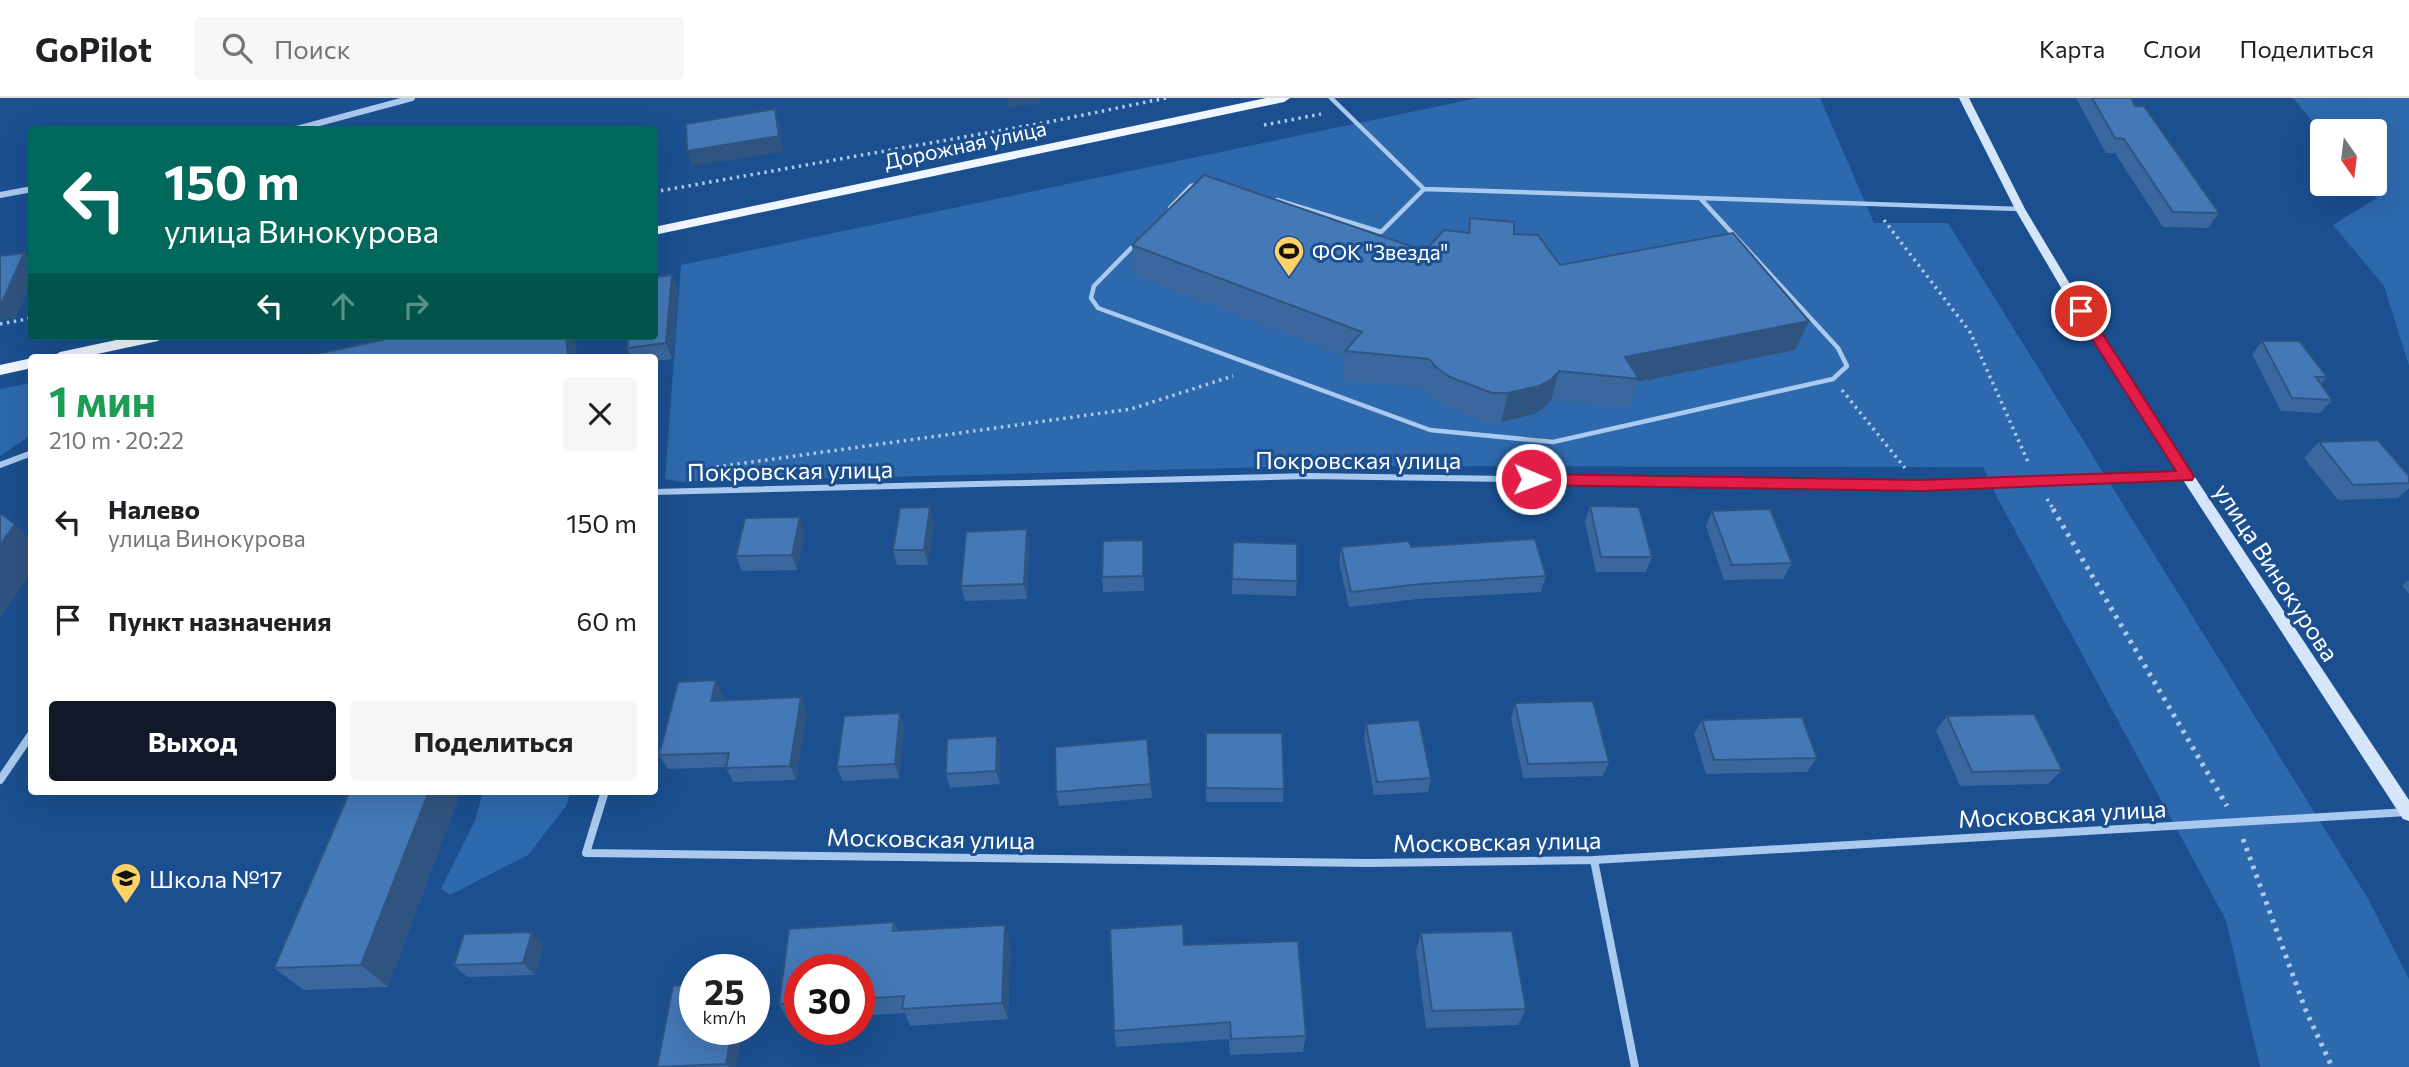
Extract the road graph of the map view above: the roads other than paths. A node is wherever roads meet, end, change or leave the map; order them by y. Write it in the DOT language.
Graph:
graph roads {
  1 [pos="412,98"];
  2 [pos="1284,98"];
  3 [pos="1331,98"];
  4 [pos="1964,98"];
  5 [pos="308,126"];
  6 [pos="1206,182"];
  7 [pos="28,189"];
  8 [pos="1424,189"];
  9 [pos="0,195"];
  10 [pos="1700,198"];
  11 [pos="1276,200"];
  12 [pos="2020,209"];
  13 [pos="1162,216"];
  14 [pos="658,230"];
  15 [pos="1143,236"];
  16 [pos="144,340"];
  17 [pos="93,354"];
  18 [pos="28,364"];
  19 [pos="0,370"];
  20 [pos="28,454"];
  21 [pos="0,465"];
  22 [pos="2187,477"];
  23 [pos="658,492"];
  24 [pos="28,739"];
  25 [pos="0,780"];
  26 [pos="604,795"];
  27 [pos="2408,813"];
  28 [pos="1594,860"];
  29 [pos="1634,1067"];
  1 -- 5 [label="street"];
  2 -- 14 [label="main road, Дорожная улица"];
  3 -- 8 [label="lane"];
  4 -- 12 [label="main road, улица Винокурова"];
  6 -- 13 [label="lane"];
  7 -- 9 [label="street"];
  8 -- 10 [label="lane"];
  8 -- 11 [label="lane"];
  10 -- 12 [label="lane"];
  10 -- 15 [label="lane"];
  12 -- 22 [label="main road, улица Винокурова"];
  16 -- 17 [label="main road"];
  18 -- 19 [label="main road"];
  20 -- 21 [label="street"];
  22 -- 23 [label="street, Покровская улица"];
  22 -- 27 [label="main road, улица Винокурова"];
  24 -- 25 [label="street"];
  26 -- 28 [label="street, Московская улица"];
  27 -- 28 [label="street, Московская улица"];
  28 -- 29 [label="street"];
}
